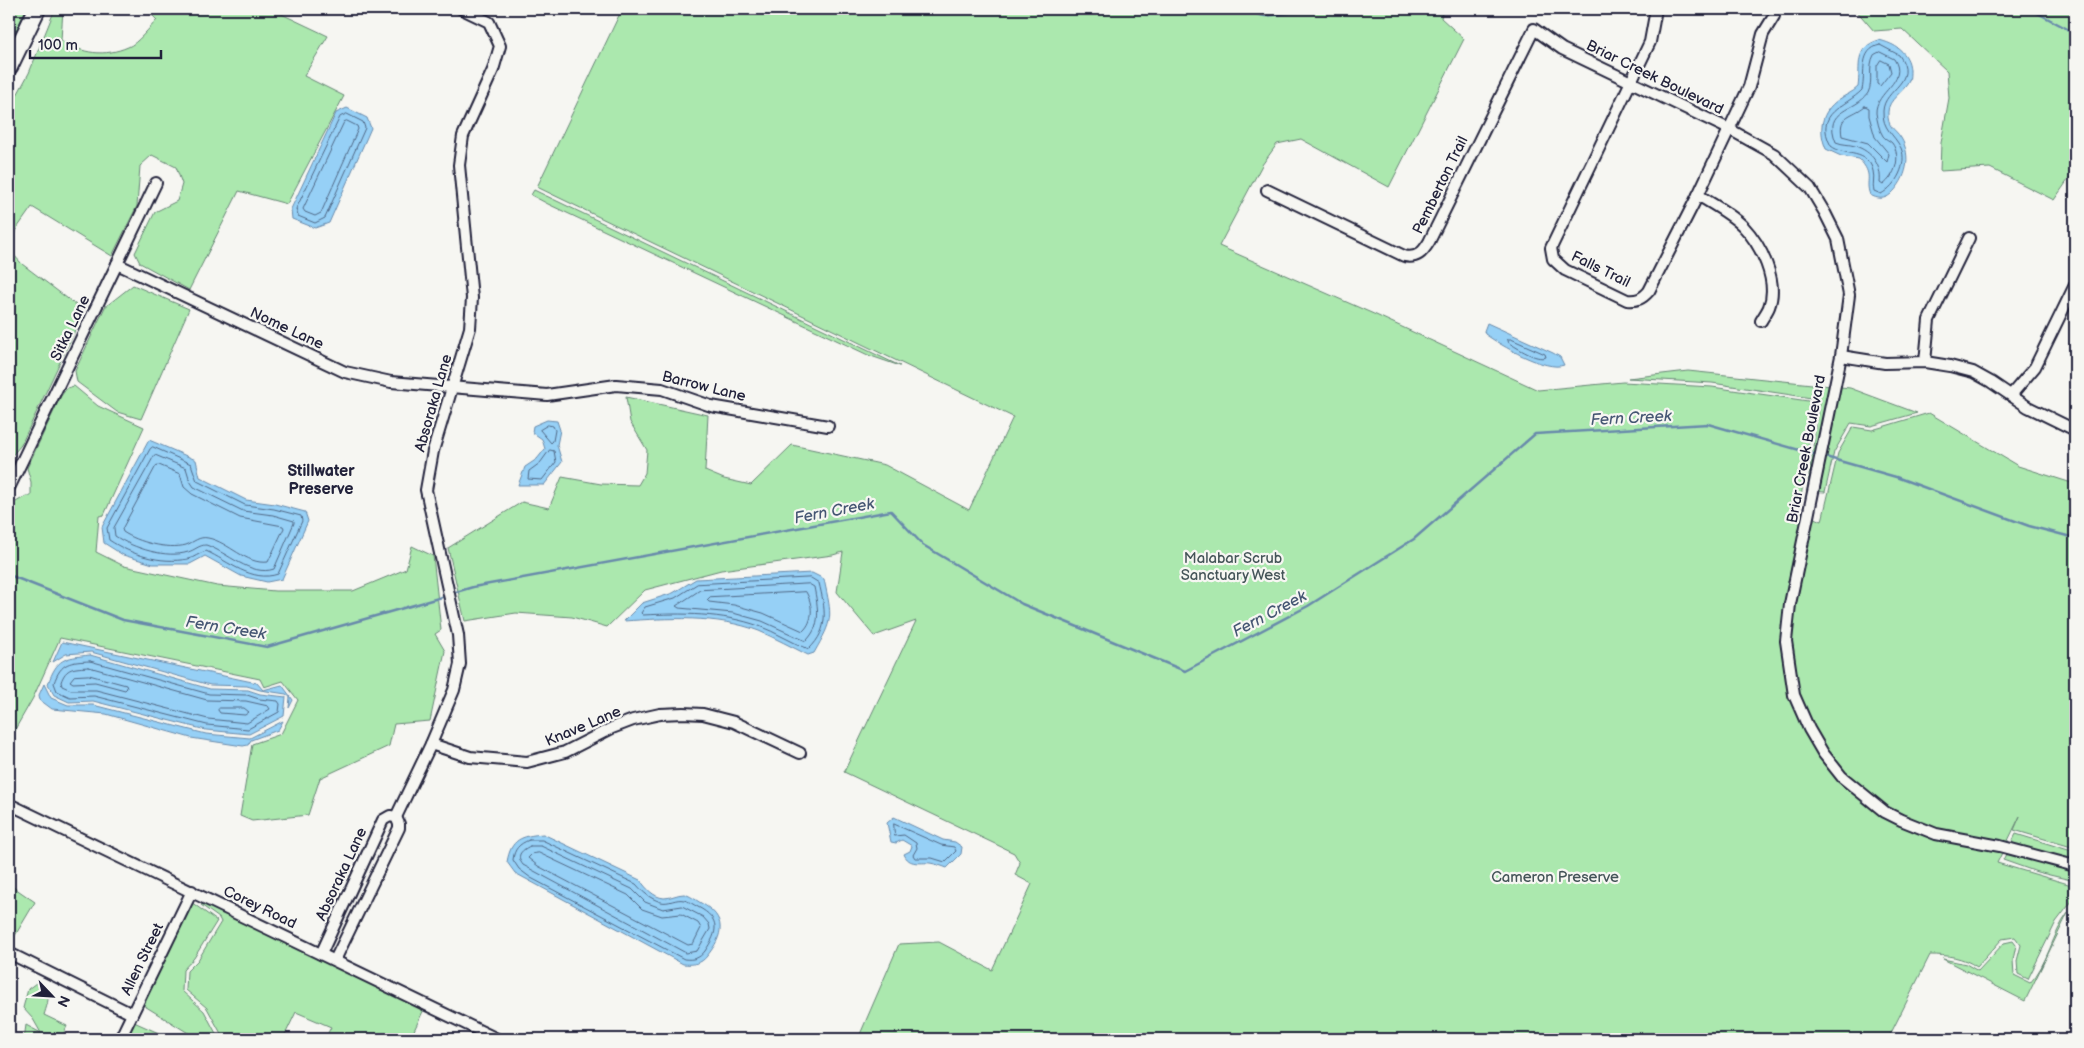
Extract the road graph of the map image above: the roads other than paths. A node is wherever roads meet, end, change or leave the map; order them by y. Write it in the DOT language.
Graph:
graph roads {
  1 [pos="37,9"];
  2 [pos="462,9"];
  3 [pos="1656,9"];
  4 [pos="1774,16"];
  5 [pos="1534,29"];
  6 [pos="9,67"];
  7 [pos="1632,82"];
  8 [pos="1729,129"];
  9 [pos="156,183"];
  10 [pos="1267,190"];
  11 [pos="1698,195"];
  12 [pos="1969,238"];
  13 [pos="117,264"];
  14 [pos="2075,285"];
  15 [pos="1761,321"];
  16 [pos="1841,356"];
  17 [pos="1925,362"];
  18 [pos="453,388"];
  19 [pos="2011,395"];
  20 [pos="828,426"];
  21 [pos="2075,430"];
  22 [pos="10,486"];
  23 [pos="431,744"];
  24 [pos="800,753"];
  25 [pos="9,804"];
  26 [pos="396,817"];
  27 [pos="2075,866"];
  28 [pos="192,891"];
  29 [pos="346,898"];
  30 [pos="361,905"];
  31 [pos="9,953"];
  32 [pos="321,954"];
  33 [pos="335,960"];
  34 [pos="132,1014"];
  35 [pos="120,1039"];
  36 [pos="497,1039"];
  1 -- 6 [label="main road"];
  2 -- 18 [label="street, Absoraka Lane"];
  3 -- 7 [label="street"];
  4 -- 8 [label="street, Falls Trail"];
  5 -- 7 [label="street, Briar Creek Boulevard"];
  5 -- 10 [label="street, Pemberton Trail"];
  7 -- 8 [label="street, Briar Creek Boulevard"];
  7 -- 11 [label="street, Falls Trail"];
  8 -- 11 [label="street, Falls Trail"];
  8 -- 16 [label="street, Briar Creek Boulevard"];
  9 -- 13 [label="street, Sitka Lane"];
  11 -- 15 [label="street"];
  12 -- 17 [label="street"];
  13 -- 18 [label="street, Nome Lane"];
  13 -- 22 [label="street, Sitka Lane"];
  14 -- 19 [label="street"];
  16 -- 17 [label="street"];
  16 -- 27 [label="street, Briar Creek Boulevard"];
  17 -- 19 [label="street"];
  18 -- 20 [label="street, Barrow Lane"];
  18 -- 23 [label="street, Absoraka Lane"];
  19 -- 21 [label="street"];
  23 -- 24 [label="street, Knave Lane"];
  23 -- 26 [label="street, Absoraka Lane"];
  25 -- 28 [label="street, Corey Road"];
  26 -- 29 [label="street, Absoraka Lane"];
  26 -- 30 [label="street, Absoraka Lane"];
  28 -- 32 [label="street, Corey Road"];
  28 -- 34 [label="street, Allen Street"];
  29 -- 30 [label="street"];
  29 -- 32 [label="street, Absoraka Lane"];
  30 -- 33 [label="street, Absoraka Lane"];
  31 -- 34 [label="street"];
  32 -- 33 [label="street, Corey Road"];
  33 -- 36 [label="street, Corey Road"];
  34 -- 35 [label="street, Allen Street"];
}
